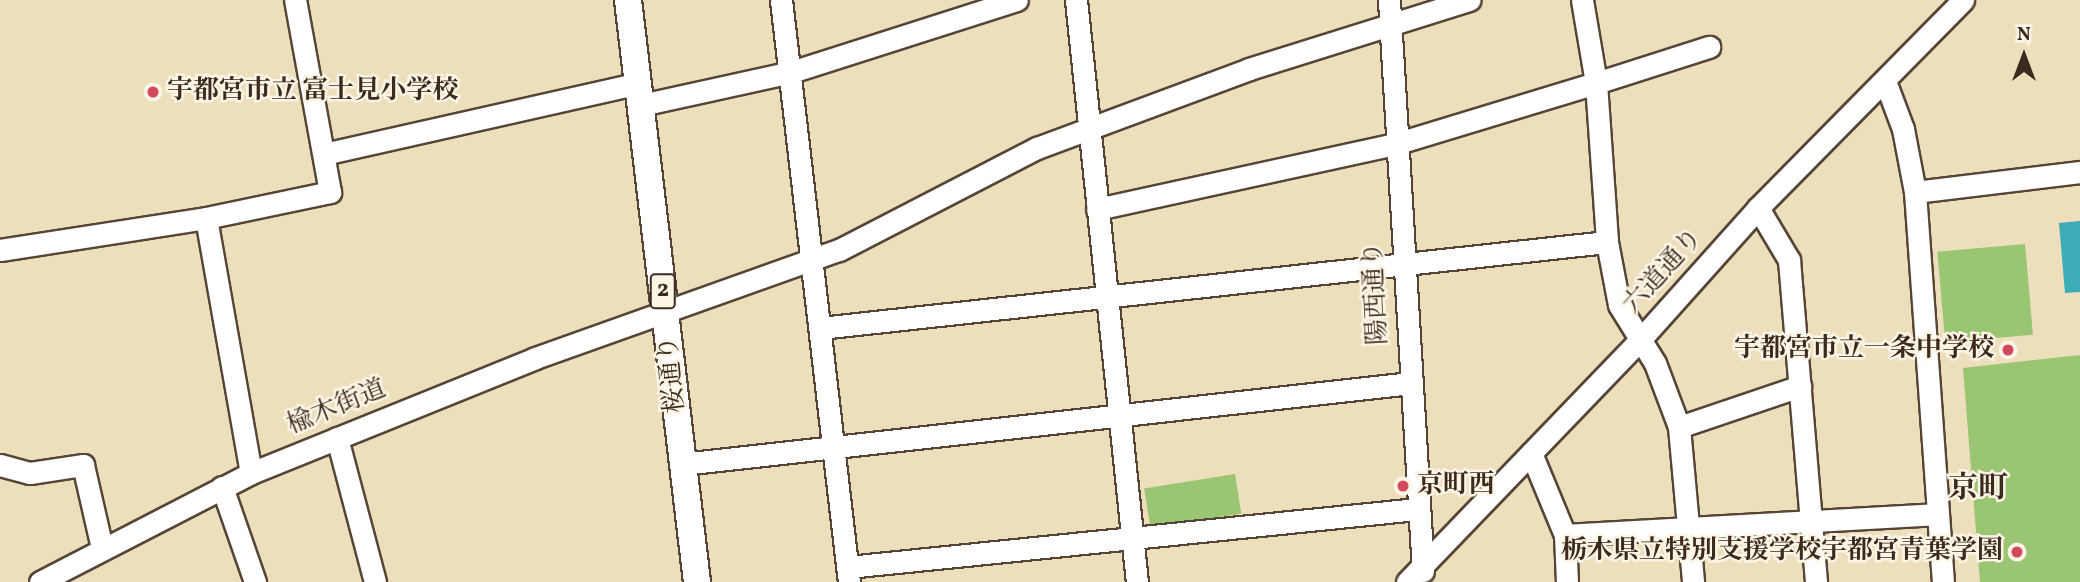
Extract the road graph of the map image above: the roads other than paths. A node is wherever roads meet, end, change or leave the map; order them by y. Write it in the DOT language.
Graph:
graph roads {
  1 [pos="295,0"];
  2 [pos="628,0"];
  3 [pos="781,0"];
  4 [pos="1017,0"];
  5 [pos="1076,0"];
  6 [pos="1390,0"];
  7 [pos="1469,0"];
  8 [pos="1582,0"];
  9 [pos="1963,0"];
  10 [pos="1390,23"];
  11 [pos="1709,47"];
  12 [pos="791,72"];
  13 [pos="1885,81"];
  14 [pos="1596,83"];
  15 [pos="640,94"];
  16 [pos="1089,128"];
  17 [pos="1395,144"];
  18 [pos="324,154"];
  19 [pos="2080,173"];
  20 [pos="1915,192"];
  21 [pos="1758,208"];
  22 [pos="1097,209"];
  23 [pos="206,218"];
  24 [pos="1607,242"];
  25 [pos="0,250"];
  26 [pos="811,258"];
  27 [pos="1404,264"];
  28 [pos="1107,293"];
  29 [pos="666,309"];
  30 [pos="820,328"];
  31 [pos="1640,340"];
  32 [pos="1411,383"];
  33 [pos="1800,386"];
  34 [pos="1121,415"];
  35 [pos="1679,427"];
  36 [pos="337,438"];
  37 [pos="833,447"];
  38 [pos="1531,453"];
  39 [pos="682,464"];
  40 [pos="0,465"];
  41 [pos="251,473"];
  42 [pos="222,487"];
  43 [pos="1418,509"];
  44 [pos="1937,514"];
  45 [pos="1811,520"];
  46 [pos="1690,526"];
  47 [pos="1565,535"];
  48 [pos="1134,536"];
  49 [pos="102,548"];
  50 [pos="1423,573"];
  51 [pos="848,575"];
  52 [pos="40,582"];
  53 [pos="255,582"];
  54 [pos="375,582"];
  55 [pos="697,582"];
  56 [pos="1137,582"];
  57 [pos="1407,582"];
  58 [pos="1567,582"];
  59 [pos="1693,582"];
  60 [pos="1816,582"];
  61 [pos="1943,582"];
  1 -- 18 [label="street"];
  2 -- 15 [label="main road, 桜通り / 2"];
  3 -- 12 [label="street"];
  4 -- 12 [label="street"];
  5 -- 16 [label="street"];
  6 -- 10 [label="street, 陽西通り"];
  7 -- 10 [label="street, 楡木街道"];
  8 -- 14 [label="street"];
  9 -- 13 [label="street, 六道通り"];
  10 -- 16 [label="street, 楡木街道"];
  10 -- 17 [label="street, 陽西通り"];
  11 -- 14 [label="street"];
  12 -- 15 [label="street"];
  12 -- 26 [label="street"];
  13 -- 20 [label="street"];
  13 -- 21 [label="street, 六道通り"];
  14 -- 17 [label="street"];
  14 -- 24 [label="street"];
  15 -- 18 [label="street"];
  15 -- 29 [label="main road, 桜通り / 2"];
  16 -- 22 [label="street"];
  16 -- 26 [label="street, 楡木街道"];
  17 -- 22 [label="street"];
  17 -- 27 [label="street, 陽西通り"];
  18 -- 23 [label="street"];
  19 -- 20 [label="street"];
  20 -- 44 [label="street"];
  21 -- 31 [label="street, 六道通り"];
  21 -- 33 [label="street"];
  22 -- 28 [label="street"];
  23 -- 25 [label="street"];
  23 -- 41 [label="street"];
  24 -- 27 [label="street"];
  24 -- 31 [label="street"];
  26 -- 29 [label="street, 楡木街道"];
  26 -- 30 [label="street"];
  27 -- 28 [label="street"];
  27 -- 32 [label="street, 陽西通り"];
  28 -- 30 [label="street"];
  28 -- 34 [label="street"];
  29 -- 36 [label="street, 楡木街道"];
  29 -- 39 [label="main road, 桜通り / 2"];
  30 -- 37 [label="street"];
  31 -- 35 [label="street"];
  31 -- 38 [label="street, 六道通り"];
  32 -- 34 [label="street"];
  32 -- 43 [label="street, 陽西通り"];
  33 -- 35 [label="street"];
  33 -- 45 [label="street"];
  34 -- 37 [label="street"];
  34 -- 48 [label="street"];
  35 -- 46 [label="street"];
  36 -- 41 [label="street, 楡木街道"];
  36 -- 54 [label="street"];
  37 -- 39 [label="street"];
  37 -- 51 [label="street"];
  38 -- 47 [label="street"];
  38 -- 50 [label="street, 六道通り"];
  39 -- 55 [label="main road, 桜通り / 2"];
  40 -- 49 [label="street"];
  41 -- 42 [label="street, 楡木街道"];
  42 -- 49 [label="street, 楡木街道"];
  42 -- 53 [label="street"];
  43 -- 48 [label="street"];
  43 -- 50 [label="street, 陽西通り"];
  44 -- 45 [label="street"];
  44 -- 61 [label="street"];
  45 -- 46 [label="street"];
  45 -- 60 [label="street"];
  46 -- 47 [label="street"];
  46 -- 59 [label="street"];
  47 -- 58 [label="street"];
  48 -- 51 [label="street"];
  48 -- 56 [label="street"];
  49 -- 52 [label="street, 楡木街道"];
  50 -- 57 [label="street, 六道通り"];
}
